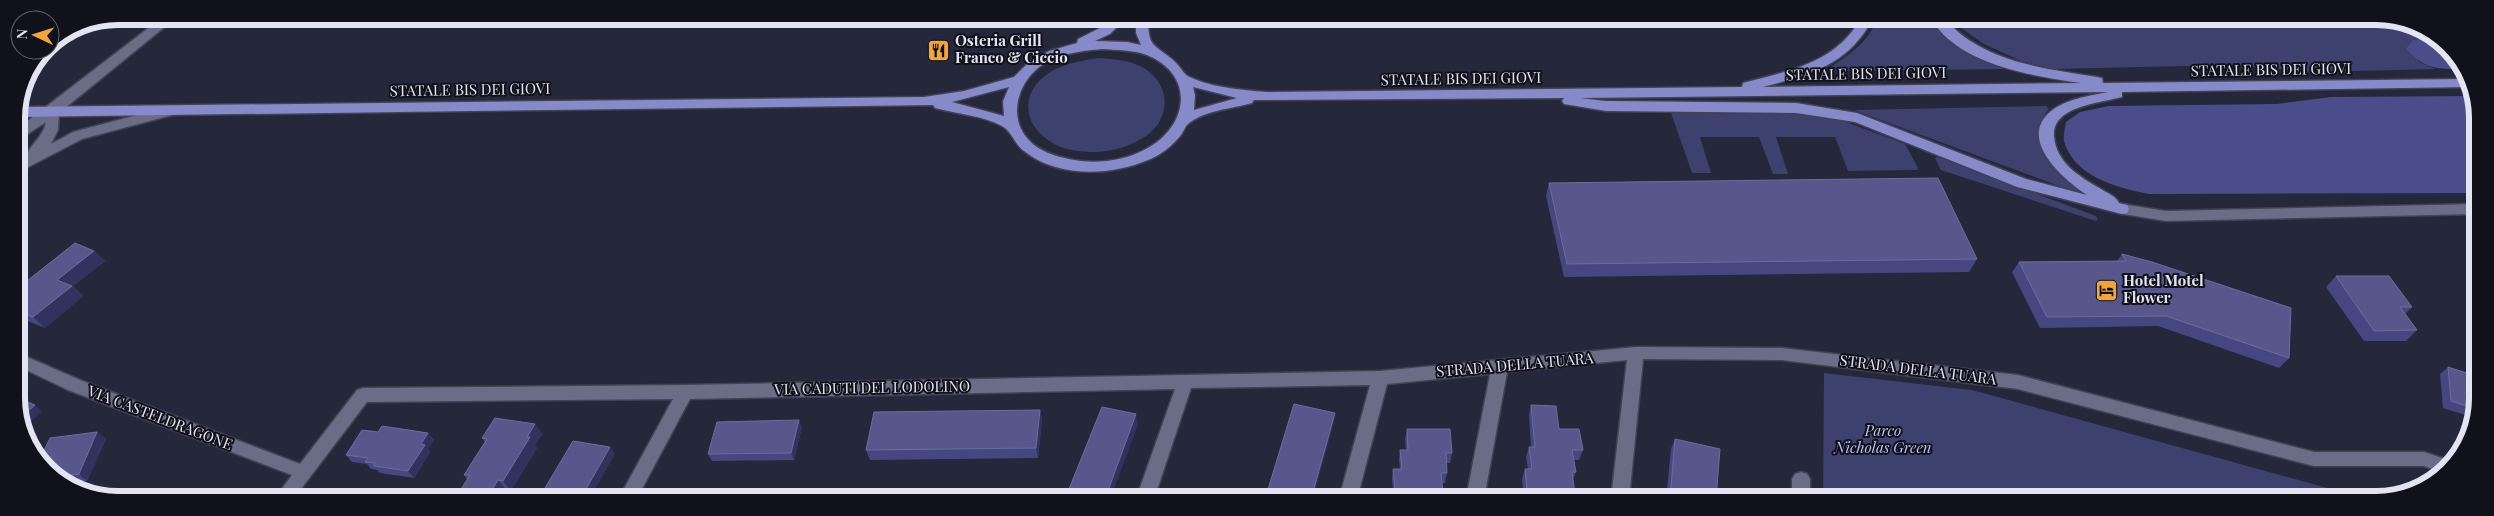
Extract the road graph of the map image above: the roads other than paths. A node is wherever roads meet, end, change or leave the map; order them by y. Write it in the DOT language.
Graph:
graph roads {
  1 [pos="161,25"];
  2 [pos="1112,25"];
  3 [pos="1142,25"];
  4 [pos="1864,25"];
  5 [pos="1942,25"];
  6 [pos="1069,48"];
  7 [pos="1150,52"];
  8 [pos="1183,78"];
  9 [pos="1019,80"];
  10 [pos="2462,83"];
  11 [pos="2141,88"];
  12 [pos="1725,92"];
  13 [pos="1520,94"];
  14 [pos="1266,97"];
  15 [pos="924,102"];
  16 [pos="180,109"];
  17 [pos="52,111"];
  18 [pos="25,112"];
  19 [pos="1184,121"];
  20 [pos="1011,126"];
  21 [pos="25,130"];
  22 [pos="25,161"];
  23 [pos="25,163"];
  24 [pos="2122,209"];
  25 [pos="2469,209"];
  26 [pos="1636,353"];
  27 [pos="25,362"];
  28 [pos="1500,365"];
  29 [pos="1380,378"];
  30 [pos="1185,382"];
  31 [pos="685,392"];
  32 [pos="2440,465"];
  33 [pos="303,472"];
  34 [pos="1801,479"];
  35 [pos="289,491"];
  36 [pos="632,491"];
  37 [pos="1148,491"];
  38 [pos="1350,491"];
  39 [pos="1476,491"];
  40 [pos="1621,491"];
  41 [pos="1801,491"];
  1 -- 17 [label="street"];
  2 -- 6 [label="main road"];
  3 -- 7 [label="main road"];
  4 -- 12 [label="main road"];
  5 -- 11 [label="main road"];
  6 -- 7 [label="main road, STATALE BIS DEI GIOVI"];
  6 -- 9 [label="main road, STATALE BIS DEI GIOVI"];
  7 -- 8 [label="main road, STATALE BIS DEI GIOVI"];
  8 -- 14 [label="main road, STATALE BIS DEI GIOVI"];
  8 -- 19 [label="main road, STATALE BIS DEI GIOVI"];
  9 -- 15 [label="main road, STATALE BIS DEI GIOVI"];
  9 -- 20 [label="main road, STATALE BIS DEI GIOVI"];
  10 -- 11 [label="main road, STATALE BIS DEI GIOVI"];
  11 -- 12 [label="main road, STATALE BIS DEI GIOVI"];
  11 -- 24 [label="main road"];
  12 -- 13 [label="main road, STATALE BIS DEI GIOVI"];
  13 -- 14 [label="main road, STATALE BIS DEI GIOVI"];
  13 -- 24 [label="main road"];
  14 -- 19 [label="main road, STATALE BIS DEI GIOVI"];
  15 -- 16 [label="main road, STATALE BIS DEI GIOVI"];
  15 -- 20 [label="main road, STATALE BIS DEI GIOVI"];
  16 -- 17 [label="main road, STATALE BIS DEI GIOVI"];
  16 -- 23 [label="street"];
  17 -- 18 [label="main road, STATALE BIS DEI GIOVI"];
  17 -- 21 [label="street"];
  17 -- 22 [label="street"];
  19 -- 20 [label="main road, STATALE BIS DEI GIOVI"];
  24 -- 25 [label="street"];
  26 -- 28 [label="street, STRADA DELLA TUARA"];
  26 -- 32 [label="street, STRADA DELLA TUARA"];
  26 -- 40 [label="street"];
  27 -- 33 [label="street, VIA CASTELDRAGONE"];
  28 -- 29 [label="street, STRADA DELLA TUARA"];
  28 -- 39 [label="street"];
  29 -- 30 [label="street, VIA CADUTI DEL LODOLINO"];
  29 -- 38 [label="street"];
  30 -- 31 [label="street, VIA CADUTI DEL LODOLINO"];
  30 -- 37 [label="street"];
  31 -- 33 [label="street, VIA CADUTI DEL LODOLINO"];
  31 -- 36 [label="street"];
  33 -- 35 [label="street"];
  34 -- 41 [label="street"];
}
